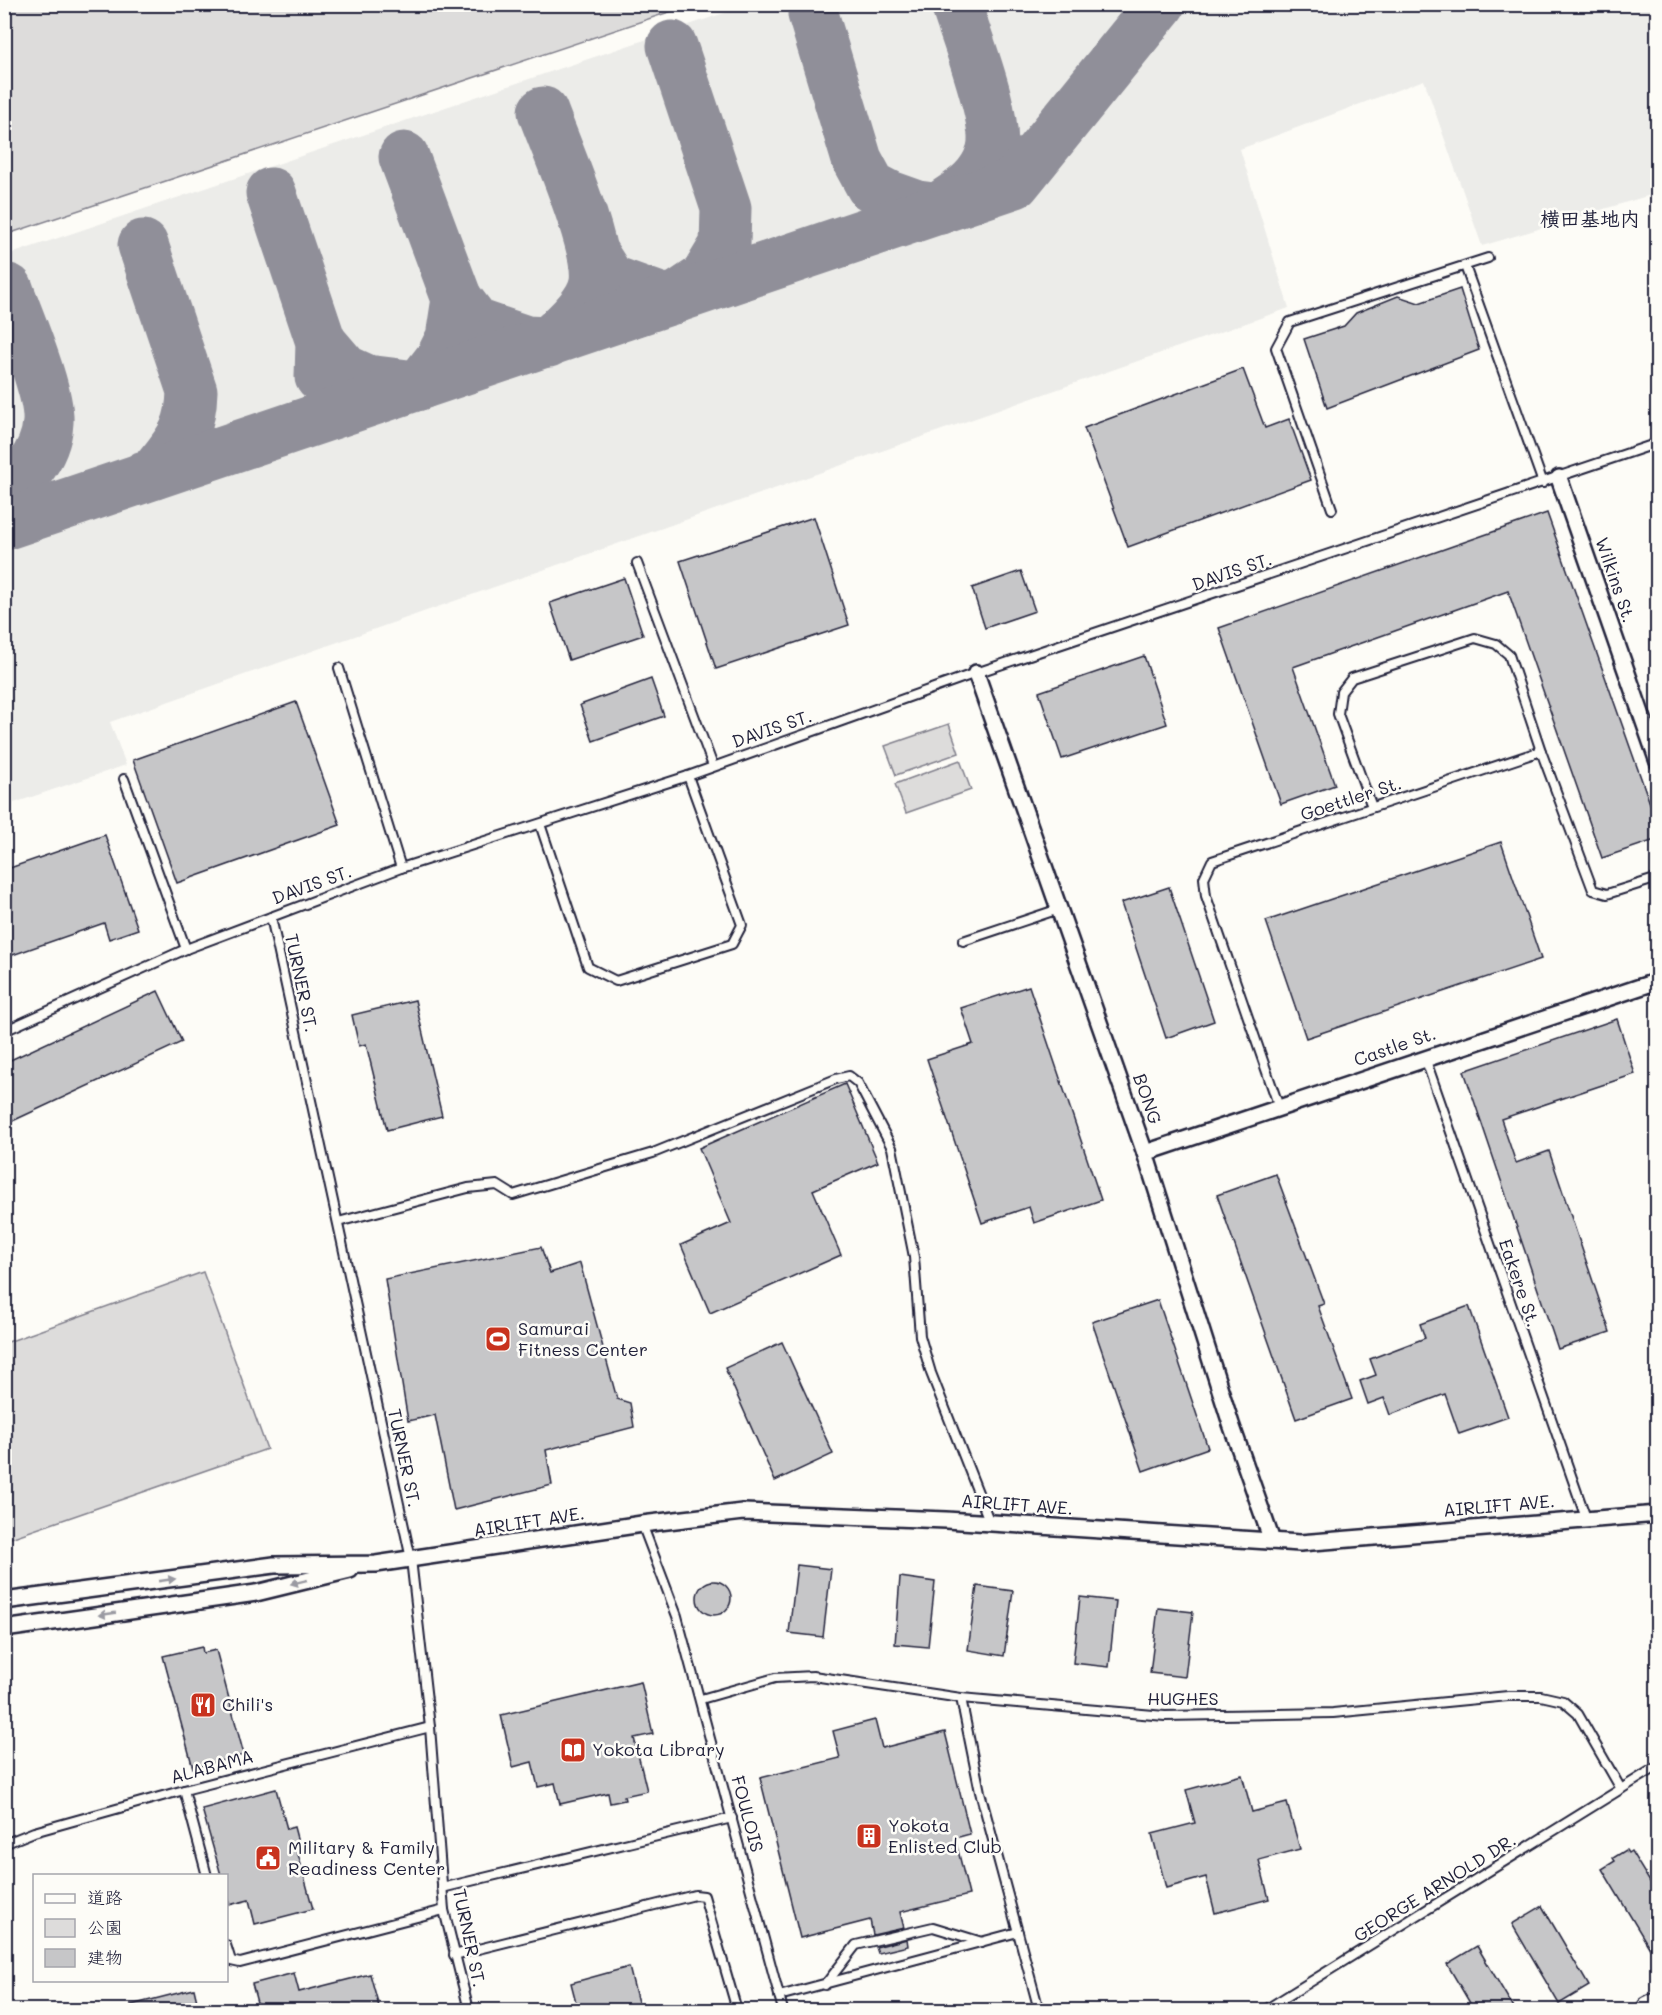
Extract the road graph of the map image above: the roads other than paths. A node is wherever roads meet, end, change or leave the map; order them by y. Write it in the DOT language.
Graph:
graph roads {
  1 [pos="1488,258"];
  2 [pos="1465,266"];
  3 [pos="1658,442"];
  4 [pos="1559,478"];
  5 [pos="1543,483"];
  6 [pos="1332,509"];
  7 [pos="637,563"];
  8 [pos="339,668"];
  9 [pos="976,673"];
  10 [pos="1540,751"];
  11 [pos="1658,762"];
  12 [pos="713,766"];
  13 [pos="688,776"];
  14 [pos="124,779"];
  15 [pos="1372,807"];
  16 [pos="540,824"];
  17 [pos="401,868"];
  18 [pos="1658,878"];
  19 [pos="1059,909"];
  20 [pos="271,917"];
  21 [pos="963,941"];
  22 [pos="186,949"];
  23 [pos="1658,981"];
  24 [pos="4,1030"];
  25 [pos="1425,1058"];
  26 [pos="1279,1107"];
  27 [pos="1145,1153"];
  28 [pos="338,1222"];
  29 [pos="1658,1514"];
  30 [pos="1586,1518"];
  31 [pos="991,1523"];
  32 [pos="642,1524"];
  33 [pos="1272,1541"];
  34 [pos="411,1559"];
  35 [pos="376,1564"];
  36 [pos="4,1601"];
  37 [pos="4,1629"];
  38 [pos="961,1698"];
  39 [pos="701,1699"];
  40 [pos="430,1726"];
  41 [pos="1658,1766"];
  42 [pos="1621,1789"];
  43 [pos="184,1790"];
  44 [pos="732,1818"];
  45 [pos="4,1844"];
  46 [pos="207,1874"];
  47 [pos="442,1888"];
  48 [pos="444,1910"];
  49 [pos="1018,1932"];
  50 [pos="982,1942"];
  51 [pos="228,1951"];
  52 [pos="454,1955"];
  53 [pos="825,1985"];
  54 [pos="779,1996"];
  55 [pos="1658,2006"];
  56 [pos="469,2010"];
  57 [pos="737,2010"];
  58 [pos="783,2010"];
  59 [pos="1039,2010"];
  60 [pos="1264,2010"];
  61 [pos="1650,2010"];
  1 -- 2 [label="lane"];
  2 -- 5 [label="lane"];
  2 -- 6 [label="lane"];
  3 -- 4 [label="lane, DAVIS ST."];
  4 -- 5 [label="lane, DAVIS ST."];
  4 -- 11 [label="street, Wilkins St."];
  5 -- 9 [label="lane, DAVIS ST."];
  7 -- 12 [label="lane"];
  8 -- 17 [label="lane"];
  9 -- 12 [label="lane, DAVIS ST."];
  9 -- 19 [label="street, BONG"];
  10 -- 15 [label="lane, Goettler St."];
  10 -- 15 [label="lane"];
  10 -- 18 [label="lane"];
  12 -- 13 [label="lane, DAVIS ST."];
  13 -- 16 [label="lane, DAVIS ST."];
  13 -- 16 [label="lane"];
  14 -- 22 [label="lane"];
  15 -- 26 [label="lane, Goettler St."];
  16 -- 17 [label="lane, DAVIS ST."];
  17 -- 20 [label="lane, DAVIS ST."];
  19 -- 21 [label="lane"];
  19 -- 27 [label="street, BONG"];
  20 -- 22 [label="lane, DAVIS ST."];
  20 -- 28 [label="lane, TURNER ST."];
  22 -- 24 [label="lane, DAVIS ST."];
  23 -- 25 [label="street, Castle St."];
  25 -- 26 [label="street, Castle St."];
  25 -- 30 [label="lane, Eakere St."];
  26 -- 27 [label="street, Castle St."];
  27 -- 33 [label="street, BONG"];
  28 -- 31 [label="lane"];
  28 -- 34 [label="lane, TURNER ST."];
  29 -- 30 [label="street, AIRLIFT AVE."];
  30 -- 33 [label="street, AIRLIFT AVE."];
  31 -- 32 [label="street, AIRLIFT AVE."];
  31 -- 33 [label="street, AIRLIFT AVE."];
  32 -- 34 [label="street, AIRLIFT AVE."];
  32 -- 39 [label="lane, FOULOIS"];
  34 -- 35 [label="street, AIRLIFT AVE."];
  34 -- 40 [label="lane, TURNER ST."];
  36 -- 35 [label="street, AIRLIFT AVE., one-way"];
  35 -- 37 [label="street, AIRLIFT AVE., one-way"];
  38 -- 39 [label="lane, HUGHES"];
  38 -- 42 [label="lane, HUGHES"];
  38 -- 49 [label="lane"];
  39 -- 44 [label="lane, FOULOIS"];
  40 -- 43 [label="lane, ALABAMA"];
  40 -- 47 [label="lane, TURNER ST."];
  41 -- 42 [label="lane, GEORGE ARNOLD DR."];
  42 -- 60 [label="lane, GEORGE ARNOLD DR."];
  43 -- 45 [label="lane, ALABAMA"];
  43 -- 46 [label="lane"];
  44 -- 47 [label="lane"];
  44 -- 54 [label="lane, FOULOIS"];
  47 -- 48 [label="lane, TURNER ST."];
  48 -- 51 [label="lane"];
  48 -- 52 [label="lane, TURNER ST."];
  49 -- 50 [label="lane"];
  49 -- 59 [label="lane"];
  50 -- 53 [label="lane"];
  50 -- 53 [label="lane"];
  52 -- 56 [label="lane, TURNER ST."];
  52 -- 57 [label="lane"];
  53 -- 54 [label="lane"];
  54 -- 58 [label="lane, FOULOIS"];
  55 -- 61 [label="highway"];
}
